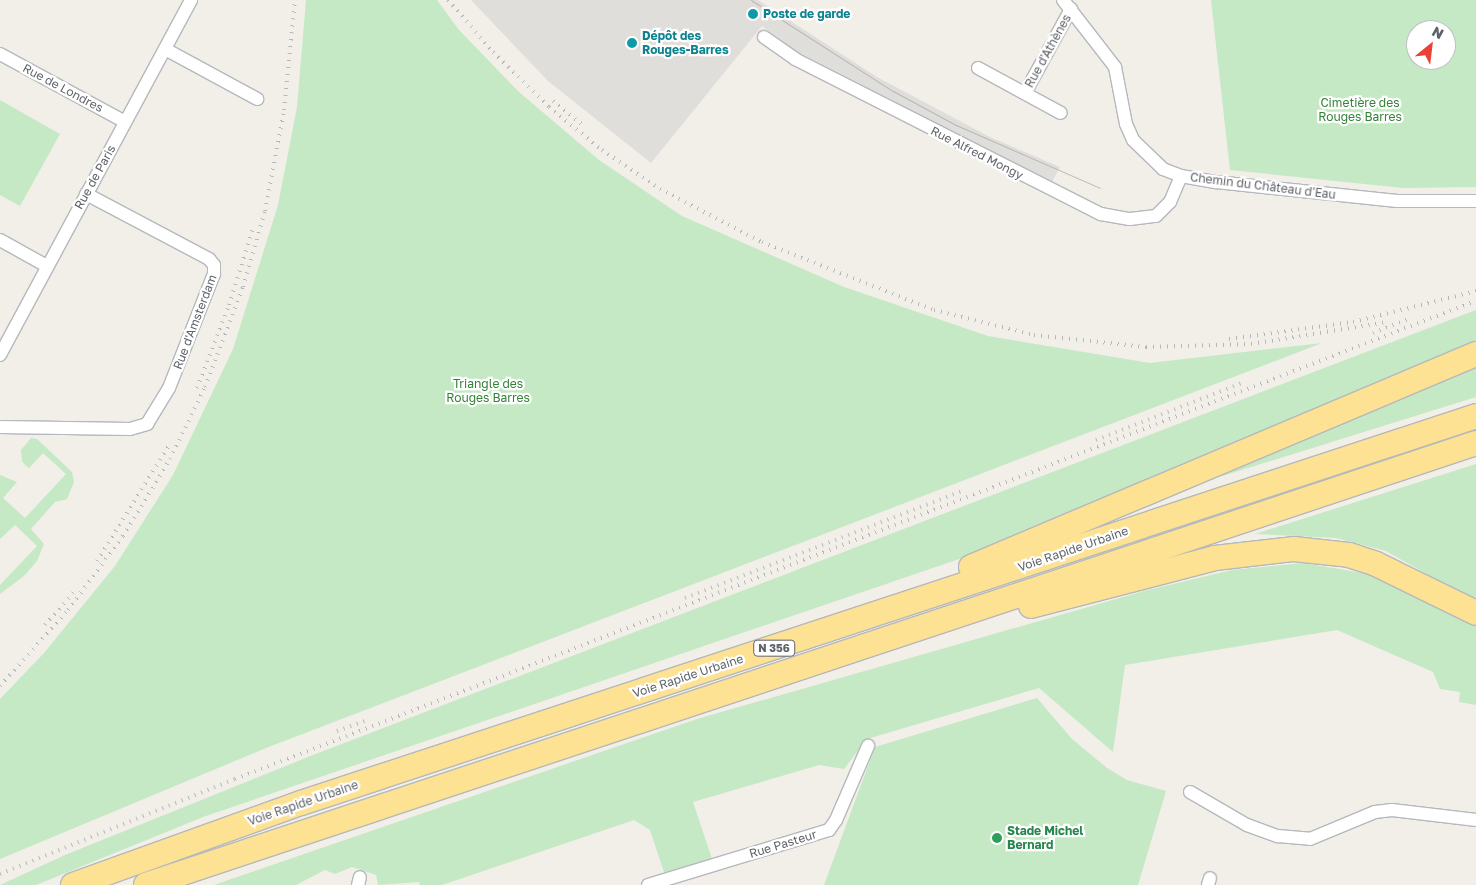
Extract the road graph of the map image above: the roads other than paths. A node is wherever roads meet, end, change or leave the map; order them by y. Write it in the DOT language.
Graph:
graph roads {
  1 [pos="191,0"];
  2 [pos="1067,4"];
  3 [pos="764,37"];
  4 [pos="165,48"];
  5 [pos="0,54"];
  6 [pos="978,68"];
  7 [pos="1025,93"];
  8 [pos="257,99"];
  9 [pos="1061,113"];
  10 [pos="125,122"];
  11 [pos="1181,176"];
  12 [pos="86,194"];
  13 [pos="1476,201"];
  14 [pos="0,240"];
  15 [pos="47,266"];
  16 [pos="1476,354"];
  17 [pos="0,355"];
  18 [pos="1476,416"];
  19 [pos="0,427"];
  20 [pos="1476,443"];
  21 [pos="1476,613"];
  22 [pos="815,634"];
  23 [pos="783,672"];
  24 [pos="868,746"];
  25 [pos="1190,792"];
  26 [pos="1476,820"];
  27 [pos="73,885"];
  28 [pos="146,885"];
  29 [pos="648,885"];
  1 -- 4 [label="street, Rue de Paris"];
  2 -- 7 [label="street, Rue d'Athènes"];
  2 -- 11 [label="street, Chemin du Château d'Eau"];
  3 -- 11 [label="street, Rue Alfred Mongy"];
  4 -- 8 [label="street"];
  4 -- 10 [label="street, Rue de Paris"];
  5 -- 10 [label="street, Rue de Londres"];
  6 -- 7 [label="street, Rue d'Athènes"];
  7 -- 9 [label="street, Rue d'Athènes"];
  10 -- 12 [label="street, Rue de Paris"];
  11 -- 13 [label="street, Chemin du Château d'Eau"];
  12 -- 15 [label="street, Rue de Paris"];
  12 -- 19 [label="street, Rue d'Amsterdam"];
  14 -- 15 [label="street"];
  15 -- 17 [label="street, Rue de Paris"];
  16 -- 22 [label="highway"];
  18 -- 22 [label="highway, Voie Rapide Urbaine / N 356"];
  20 -- 23 [label="highway, Voie Rapide Urbaine / N 356"];
  21 -- 23 [label="highway"];
  22 -- 27 [label="highway, Voie Rapide Urbaine / N 356"];
  23 -- 28 [label="highway, Voie Rapide Urbaine / N 356"];
  24 -- 29 [label="street, Rue Pasteur"];
  25 -- 26 [label="street"];
}
